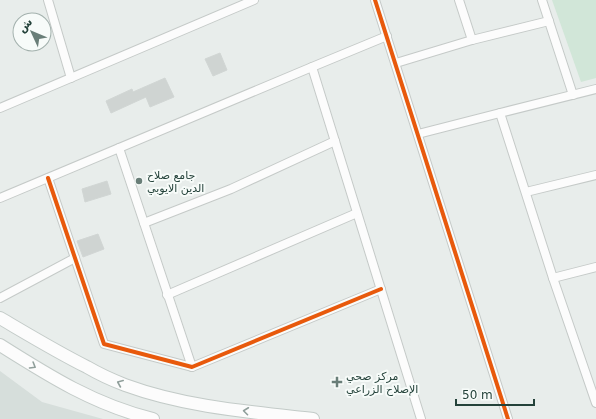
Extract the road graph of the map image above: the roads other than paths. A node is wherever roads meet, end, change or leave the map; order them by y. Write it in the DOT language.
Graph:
graph roads {
  1 [pos="48,0"];
  2 [pos="254,0"];
  3 [pos="376,0"];
  4 [pos="459,0"];
  5 [pos="542,0"];
  6 [pos="549,21"];
  7 [pos="387,36"];
  8 [pos="472,40"];
  9 [pos="396,63"];
  10 [pos="312,67"];
  11 [pos="71,78"];
  12 [pos="596,89"];
  13 [pos="573,95"];
  14 [pos="0,108"];
  15 [pos="500,112"];
  16 [pos="418,134"];
  17 [pos="335,141"];
  18 [pos="119,148"];
  19 [pos="596,175"];
  20 [pos="48,178"];
  21 [pos="526,192"];
  22 [pos="0,198"];
  23 [pos="357,213"];
  24 [pos="144,223"];
  25 [pos="75,258"];
  26 [pos="596,267"];
  27 [pos="553,278"];
  28 [pos="381,289"];
  29 [pos="167,294"];
  30 [pos="0,298"];
  31 [pos="0,318"];
  32 [pos="0,345"];
  33 [pos="192,367"];
  34 [pos="596,403"];
  35 [pos="153,419"];
  36 [pos="313,419"];
  37 [pos="421,419"];
  38 [pos="508,419"];
  1 -- 11 [label="street"];
  2 -- 11 [label="street"];
  3 -- 7 [label="street"];
  4 -- 8 [label="street"];
  5 -- 6 [label="street"];
  6 -- 8 [label="street"];
  6 -- 13 [label="street"];
  7 -- 9 [label="street"];
  7 -- 10 [label="street"];
  8 -- 9 [label="street"];
  9 -- 16 [label="street"];
  10 -- 17 [label="street"];
  10 -- 18 [label="street"];
  11 -- 14 [label="street"];
  12 -- 13 [label="street"];
  13 -- 15 [label="street"];
  15 -- 16 [label="street"];
  15 -- 21 [label="street"];
  16 -- 38 [label="street"];
  17 -- 23 [label="street"];
  17 -- 24 [label="street"];
  18 -- 20 [label="street"];
  18 -- 24 [label="street"];
  19 -- 21 [label="street"];
  20 -- 22 [label="street"];
  20 -- 25 [label="street"];
  21 -- 27 [label="street"];
  23 -- 28 [label="street"];
  23 -- 29 [label="street"];
  24 -- 29 [label="street"];
  25 -- 30 [label="street"];
  25 -- 33 [label="street"];
  26 -- 27 [label="street"];
  27 -- 34 [label="street"];
  28 -- 33 [label="street"];
  28 -- 37 [label="street"];
  29 -- 33 [label="street"];
  36 -- 31 [label="street, one-way"];
  32 -- 35 [label="street, one-way"];
}
